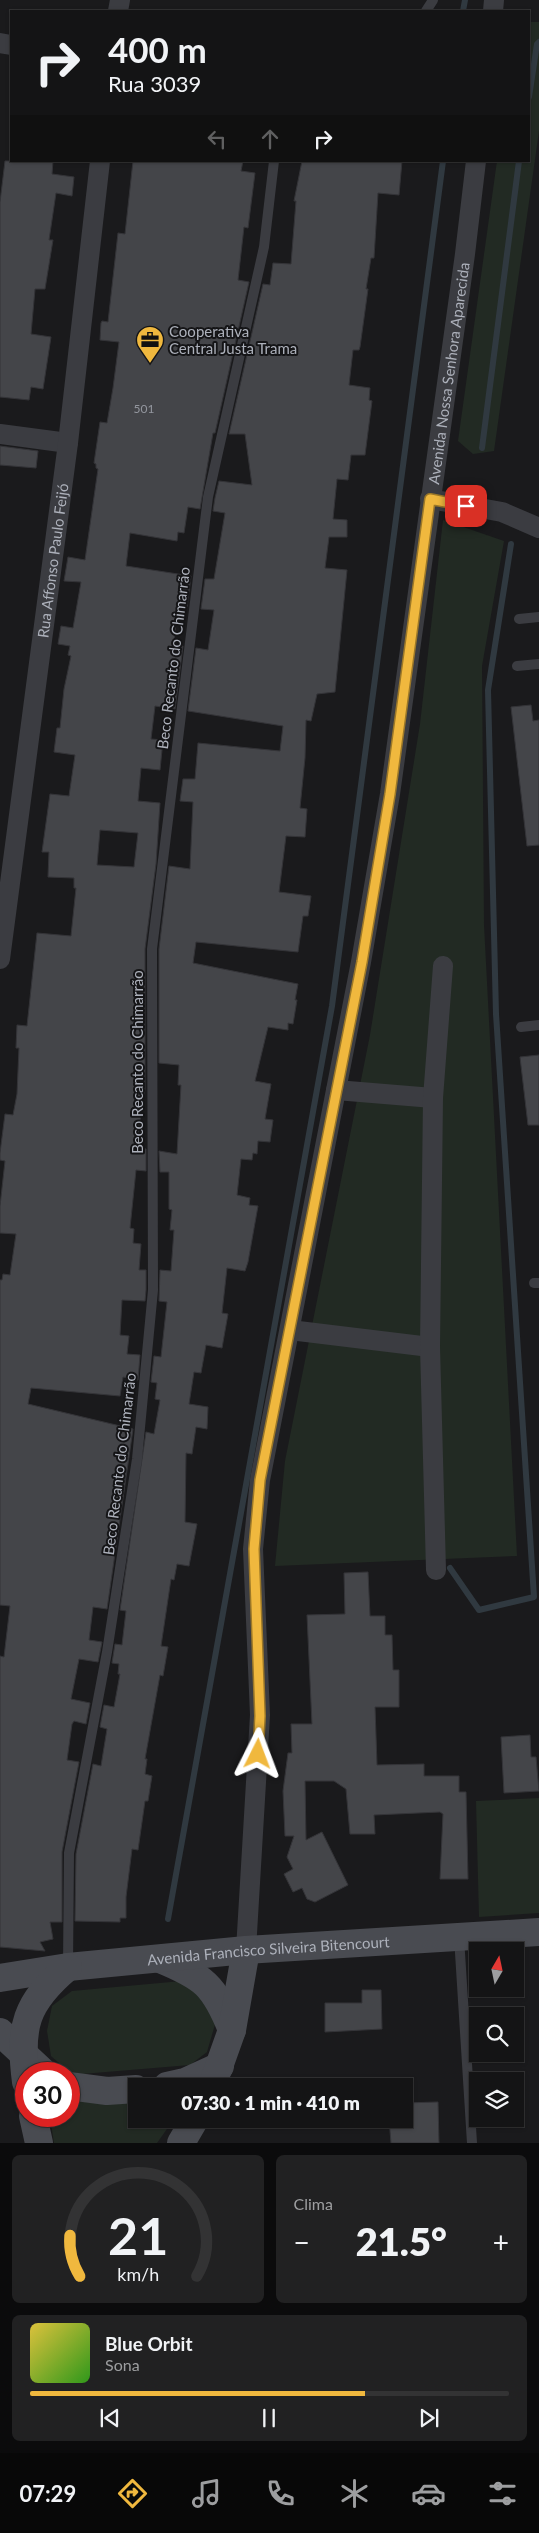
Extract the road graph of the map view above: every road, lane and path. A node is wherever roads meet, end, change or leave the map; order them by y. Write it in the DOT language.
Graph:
graph roads {
  1 [pos="100,162"];
  2 [pos="274,162"];
  3 [pos="476,162"];
  4 [pos="0,434"];
  5 [pos="68,443"];
  6 [pos="430,499"];
  7 [pos="539,528"];
  8 [pos="539,617"];
  9 [pos="519,619"];
  10 [pos="539,664"];
  11 [pos="517,666"];
  12 [pos="0,959"];
  13 [pos="443,966"];
  14 [pos="539,1025"];
  15 [pos="521,1027"];
  16 [pos="336,1090"];
  17 [pos="433,1098"];
  18 [pos="290,1330"];
  19 [pos="430,1347"];
  20 [pos="436,1570"];
  21 [pos="539,1932"];
  22 [pos="459,1936"];
  23 [pos="246,1950"];
  24 [pos="158,1958"];
  25 [pos="68,1967"];
  26 [pos="0,1978"];
  27 [pos="232,2030"];
  28 [pos="0,2032"];
  29 [pos="23,2054"];
  30 [pos="24,2062"];
  31 [pos="32,2062"];
  32 [pos="216,2076"];
  33 [pos="80,2087"];
  34 [pos="128,2090"];
  35 [pos="35,2127"];
  36 [pos="39,2143"];
  37 [pos="472,2143"];
  1 -- 5 [label="street, Rua Affonso Paulo Feijó"];
  2 -- 25 [label="lane, Beco Recanto do Chimarrão"];
  3 -- 6 [label="street, Avenida Nossa Senhora Aparecida"];
  4 -- 5 [label="street"];
  5 -- 12 [label="street, Rua Affonso Paulo Feijó"];
  6 -- 7 [label="street"];
  6 -- 16 [label="street, Avenida Nossa Senhora Aparecida"];
  8 -- 9 [label="lane"];
  10 -- 11 [label="lane"];
  13 -- 17 [label="street"];
  14 -- 15 [label="lane"];
  16 -- 17 [label="street"];
  16 -- 18 [label="street, Avenida Nossa Senhora Aparecida"];
  17 -- 19 [label="street"];
  18 -- 19 [label="street"];
  18 -- 23 [label="street, Avenida Nossa Senhora Aparecida"];
  19 -- 20 [label="street"];
  21 -- 22 [label="main road, Avenida Francisco Silveira Bitencourt"];
  22 -- 23 [label="main road, Avenida Francisco Silveira Bitencourt"];
  22 -- 37 [label="lane"];
  23 -- 24 [label="main road, Avenida Francisco Silveira Bitencourt"];
  23 -- 27 [label="main road"];
  24 -- 25 [label="main road, Avenida Francisco Silveira Bitencourt"];
  24 -- 27 [label="main road"];
  25 -- 26 [label="main road, Avenida Francisco Silveira Bitencourt"];
  25 -- 29 [label="main road"];
  27 -- 32 [label="main road"];
  28 -- 29 [label="main road"];
  29 -- 30 [label="main road"];
  29 -- 31 [label="main road"];
  33 -- 34 [label="main road"];
  35 -- 36 [label="main road"];
}
